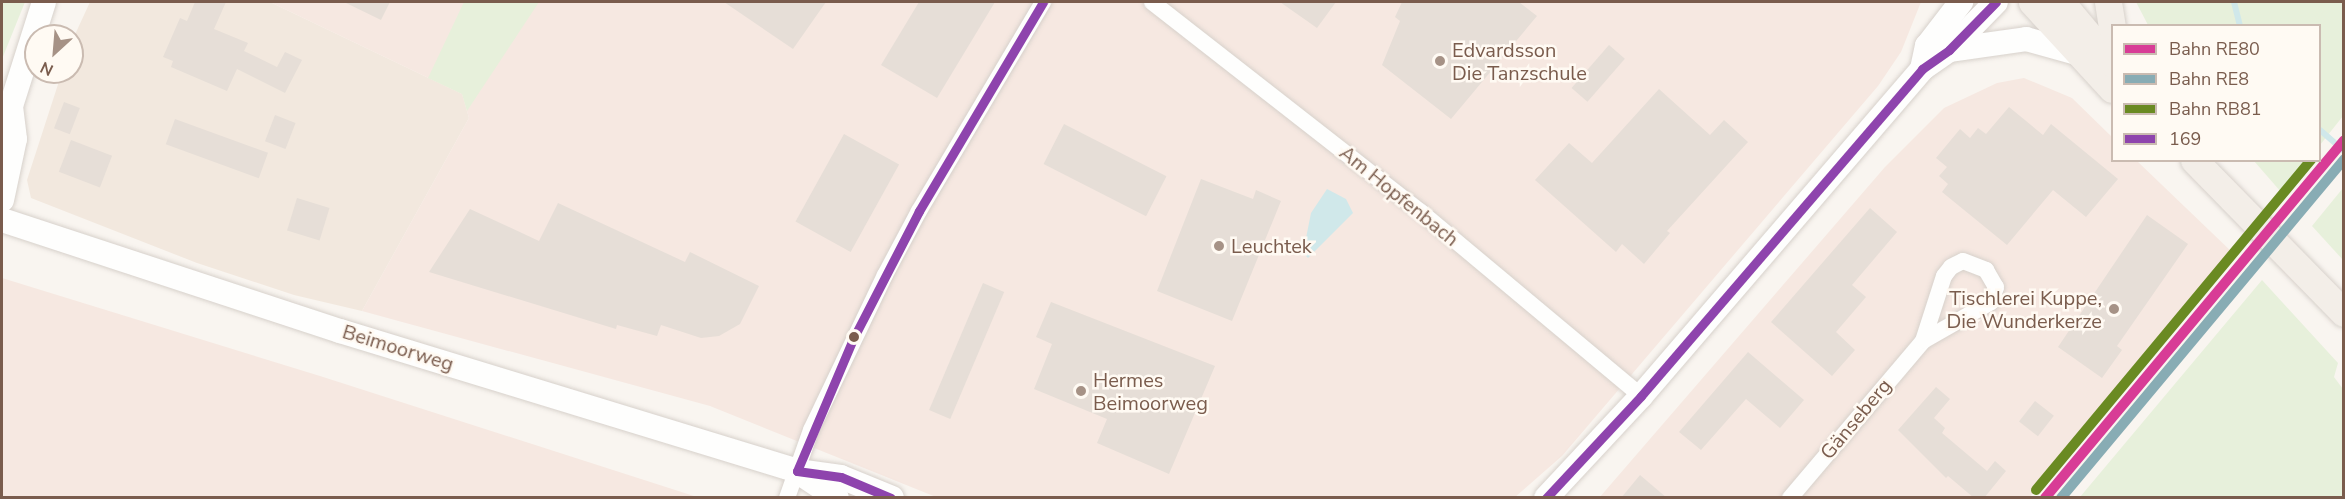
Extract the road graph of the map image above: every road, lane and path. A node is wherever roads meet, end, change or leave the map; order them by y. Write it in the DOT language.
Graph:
graph roads {
  1 [pos="44,2"];
  2 [pos="1043,2"];
  3 [pos="1152,2"];
  4 [pos="1947,2"];
  5 [pos="1961,2"];
  6 [pos="1996,2"];
  7 [pos="2032,2"];
  8 [pos="2061,2"];
  9 [pos="2108,2"];
  10 [pos="2111,24"];
  11 [pos="1942,42"];
  12 [pos="2080,54"];
  13 [pos="2111,62"];
  14 [pos="2111,87"];
  15 [pos="6,112"];
  16 [pos="2196,162"];
  17 [pos="2,200"];
  18 [pos="2,220"];
  19 [pos="2343,313"];
  20 [pos="1923,341"];
  21 [pos="1641,396"];
  22 [pos="797,471"];
  23 [pos="787,498"];
  24 [pos="837,498"];
  25 [pos="892,498"];
  26 [pos="1546,498"];
  27 [pos="1790,498"];
  1 -- 15 [label="main road"];
  2 -- 22 [label="street"];
  3 -- 21 [label="street, Am Hopfenbach"];
  4 -- 11 [label="main road"];
  5 -- 11 [label="main road"];
  6 -- 11 [label="main road"];
  7 -- 12 [label="main road"];
  8 -- 13 [label="main road"];
  9 -- 10 [label="main road"];
  11 -- 12 [label="main road"];
  11 -- 21 [label="main road"];
  12 -- 14 [label="main road"];
  15 -- 17 [label="main road"];
  16 -- 19 [label="main road"];
  18 -- 22 [label="main road, Beimoorweg"];
  20 -- 20 [label="street, Gänseberg"];
  20 -- 27 [label="street, Gänseberg"];
  21 -- 26 [label="main road"];
  22 -- 23 [label="street"];
  22 -- 24 [label="main road, Beimoorweg"];
  22 -- 25 [label="main road, Beimoorweg"];
}
